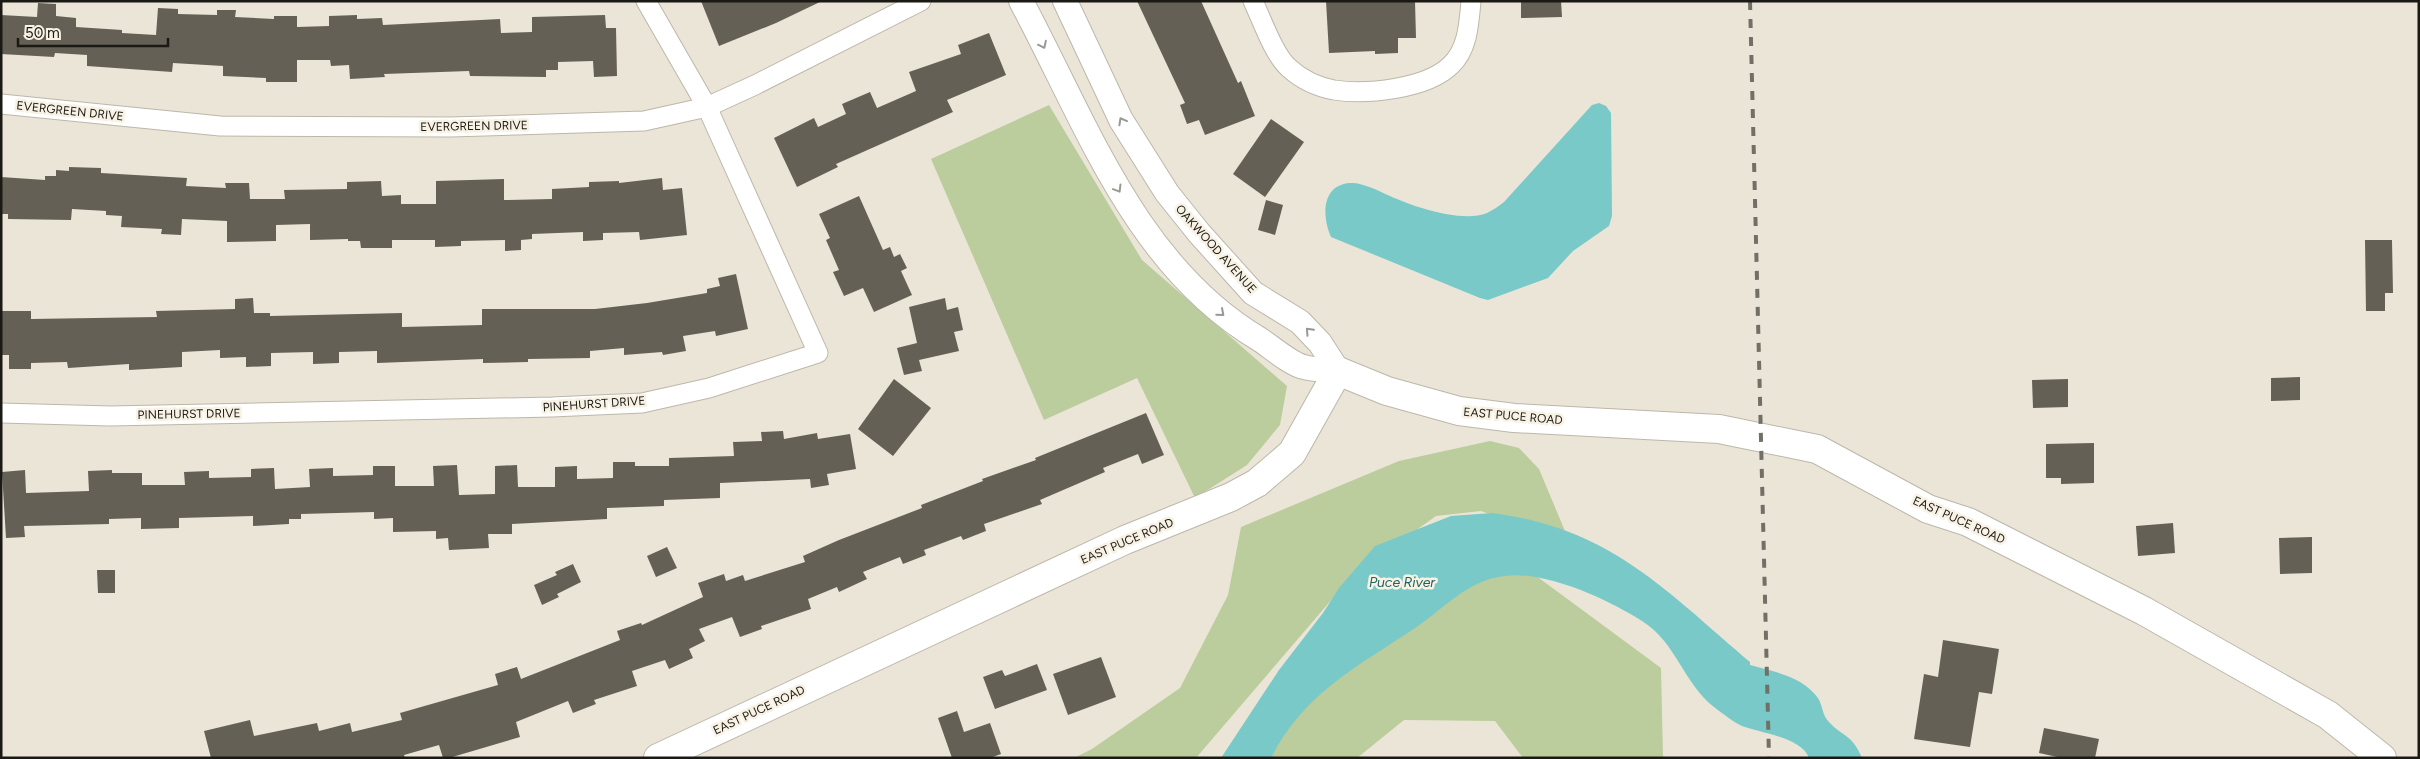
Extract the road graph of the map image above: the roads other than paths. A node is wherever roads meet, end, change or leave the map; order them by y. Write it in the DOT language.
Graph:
graph roads {
  1 [pos="646,1"];
  2 [pos="921,1"];
  3 [pos="1021,1"];
  4 [pos="1065,1"];
  5 [pos="1253,1"];
  6 [pos="1471,1"];
  7 [pos="1,104"];
  8 [pos="707,107"];
  9 [pos="1338,371"];
  10 [pos="1,413"];
  11 [pos="658,758"];
  12 [pos="2382,758"];
  1 -- 8 [label="street, PINEHURST DRIVE"];
  2 -- 8 [label="street, EVERGREEN DRIVE"];
  3 -- 9 [label="street, one-way"];
  9 -- 4 [label="street, OAKWOOD AVENUE, one-way"];
  5 -- 6 [label="street"];
  7 -- 8 [label="street, EVERGREEN DRIVE"];
  8 -- 10 [label="street, PINEHURST DRIVE"];
  9 -- 11 [label="main road, EAST PUCE ROAD"];
  9 -- 12 [label="main road, EAST PUCE ROAD"];
}
